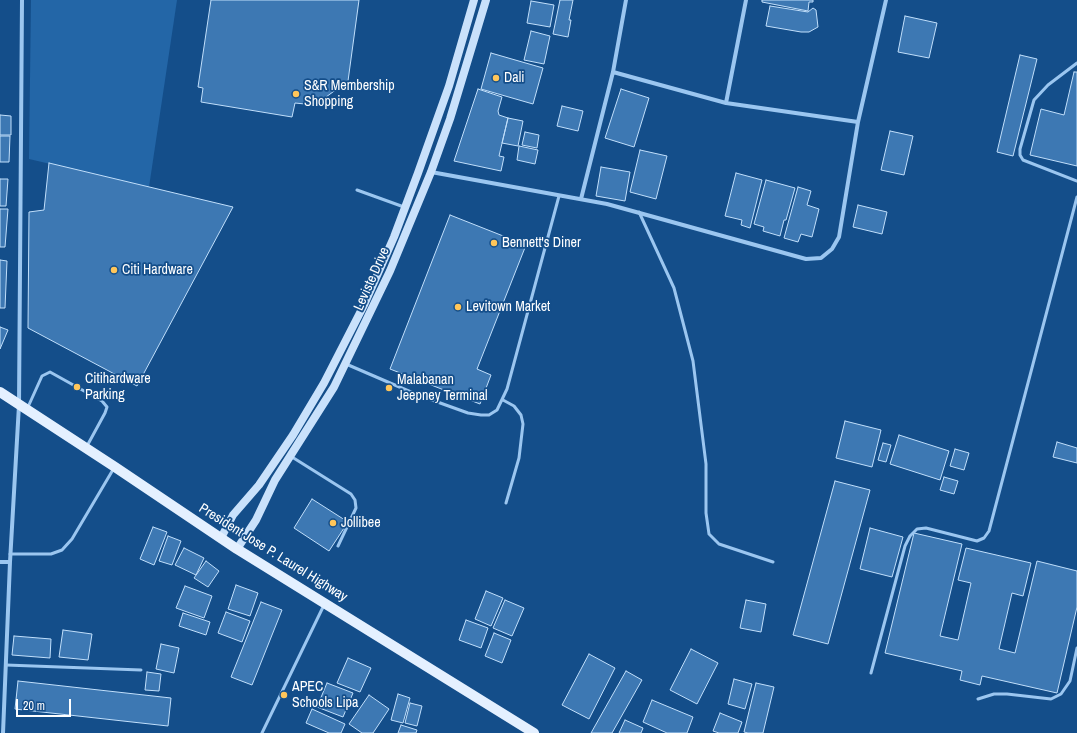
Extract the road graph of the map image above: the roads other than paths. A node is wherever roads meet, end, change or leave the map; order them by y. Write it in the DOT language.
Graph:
graph roads {
  1 [pos="22,0"];
  2 [pos="474,0"];
  3 [pos="486,0"];
  4 [pos="626,0"];
  5 [pos="746,0"];
  6 [pos="886,0"];
  7 [pos="1077,64"];
  8 [pos="613,72"];
  9 [pos="726,102"];
  10 [pos="858,122"];
  11 [pos="431,172"];
  12 [pos="1077,181"];
  13 [pos="357,190"];
  14 [pos="559,196"];
  15 [pos="1077,197"];
  16 [pos="581,200"];
  17 [pos="406,208"];
  18 [pos="639,212"];
  19 [pos="346,364"];
  20 [pos="0,392"];
  21 [pos="503,400"];
  22 [pos="23,407"];
  23 [pos="86,448"];
  24 [pos="290,456"];
  25 [pos="115,467"];
  26 [pos="506,503"];
  27 [pos="221,538"];
  28 [pos="338,546"];
  29 [pos="238,549"];
  30 [pos="10,554"];
  31 [pos="0,562"];
  32 [pos="10,562"];
  33 [pos="773,562"];
  34 [pos="326,603"];
  35 [pos="1077,648"];
  36 [pos="6,665"];
  37 [pos="141,670"];
  38 [pos="871,673"];
  39 [pos="978,699"];
  40 [pos="3,733"];
  41 [pos="262,733"];
  42 [pos="534,733"];
  1 -- 22 [label="street"];
  2 -- 17 [label="main road, Leviste Drive"];
  3 -- 11 [label="main road, Leviste Drive"];
  4 -- 8 [label="street"];
  5 -- 9 [label="street"];
  6 -- 10 [label="street"];
  7 -- 12 [label="lane"];
  8 -- 9 [label="street"];
  8 -- 16 [label="street"];
  9 -- 10 [label="street"];
  10 -- 18 [label="street"];
  11 -- 14 [label="street"];
  11 -- 19 [label="main road, Leviste Drive"];
  13 -- 17 [label="lane"];
  14 -- 16 [label="street"];
  14 -- 21 [label="lane"];
  15 -- 38 [label="lane"];
  16 -- 18 [label="street"];
  17 -- 27 [label="main road, Leviste Drive"];
  18 -- 33 [label="lane"];
  19 -- 21 [label="lane"];
  19 -- 24 [label="main road, Leviste Drive"];
  20 -- 22 [label="main road, President Jose P. Laurel Highway"];
  21 -- 26 [label="lane"];
  22 -- 23 [label="main road, President Jose P. Laurel Highway"];
  22 -- 23 [label="lane"];
  22 -- 30 [label="street"];
  23 -- 25 [label="main road, President Jose P. Laurel Highway"];
  24 -- 28 [label="lane"];
  24 -- 29 [label="main road, Leviste Drive"];
  25 -- 27 [label="main road, President Jose P. Laurel Highway"];
  25 -- 30 [label="lane"];
  27 -- 29 [label="main road, President Jose P. Laurel Highway"];
  29 -- 34 [label="main road, President Jose P. Laurel Highway"];
  30 -- 32 [label="street"];
  31 -- 32 [label="street"];
  32 -- 36 [label="street"];
  34 -- 41 [label="lane"];
  34 -- 42 [label="main road, President Jose P. Laurel Highway"];
  35 -- 39 [label="lane"];
  36 -- 37 [label="lane"];
  36 -- 40 [label="street"];
}
